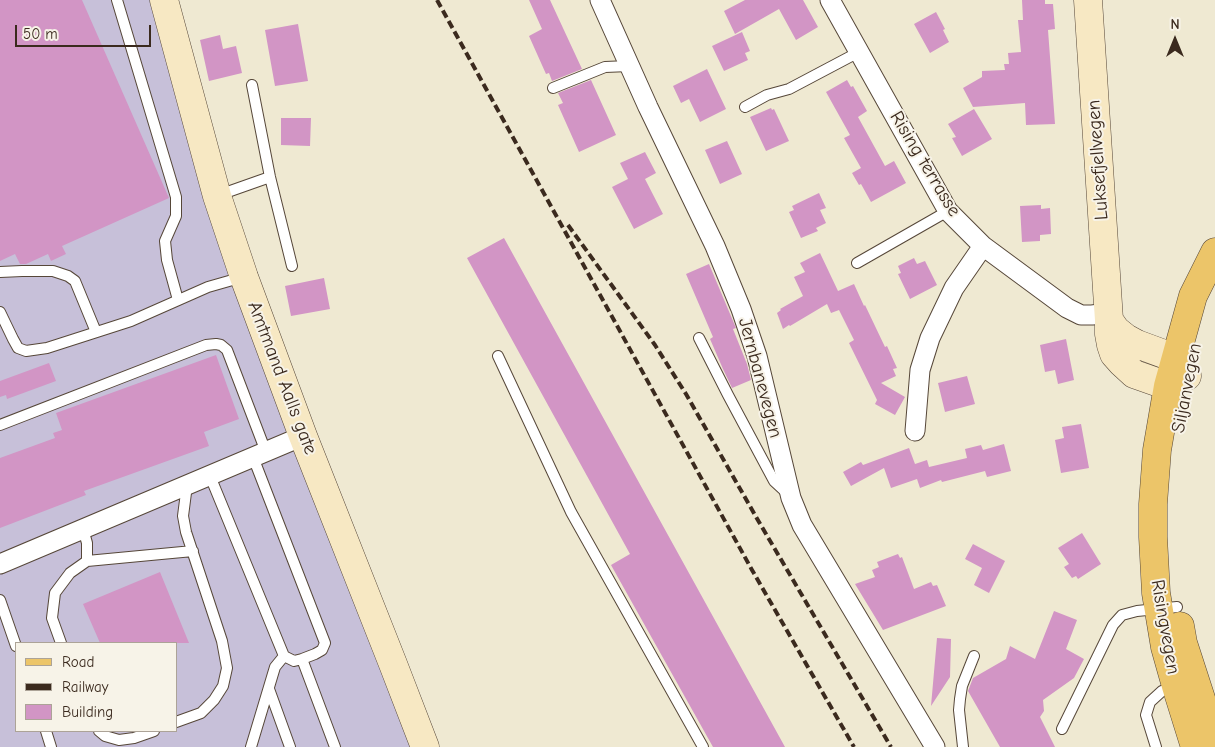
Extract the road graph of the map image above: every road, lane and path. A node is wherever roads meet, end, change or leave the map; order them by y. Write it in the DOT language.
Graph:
graph roads {
  1 [pos="117,0"];
  2 [pos="164,0"];
  3 [pos="600,0"];
  4 [pos="830,0"];
  5 [pos="1088,0"];
  6 [pos="859,52"];
  7 [pos="629,66"];
  8 [pos="252,86"];
  9 [pos="552,88"];
  10 [pos="745,107"];
  11 [pos="270,177"];
  12 [pos="218,196"];
  13 [pos="948,211"];
  14 [pos="983,246"];
  15 [pos="1214,254"];
  16 [pos="857,263"];
  17 [pos="292,266"];
  18 [pos="0,272"];
  19 [pos="244,277"];
  20 [pos="178,300"];
  21 [pos="0,312"];
  22 [pos="1109,317"];
  23 [pos="96,332"];
  24 [pos="699,338"];
  25 [pos="498,356"];
  26 [pos="1177,374"];
  27 [pos="0,425"];
  28 [pos="915,431"];
  29 [pos="303,436"];
  30 [pos="260,454"];
  31 [pos="210,476"];
  32 [pos="187,485"];
  33 [pos="791,498"];
  34 [pos="1162,513"];
  35 [pos="83,529"];
  36 [pos="192,551"];
  37 [pos="87,561"];
  38 [pos="0,564"];
  39 [pos="0,600"];
  40 [pos="1168,608"];
  41 [pos="60,642"];
  42 [pos="15,643"];
  43 [pos="284,656"];
  44 [pos="974,656"];
  45 [pos="302,659"];
  46 [pos="1185,684"];
  47 [pos="269,689"];
  48 [pos="178,721"];
  49 [pos="1062,730"];
  50 [pos="46,732"];
  51 [pos="100,732"];
  52 [pos="151,732"];
  53 [pos="1215,742"];
  54 [pos="51,747"];
  55 [pos="251,747"];
  56 [pos="290,747"];
  57 [pos="335,747"];
  58 [pos="425,747"];
  59 [pos="703,747"];
  60 [pos="935,747"];
  61 [pos="963,747"];
  62 [pos="1156,747"];
  63 [pos="1195,747"];
  1 -- 20 [label="lane"];
  2 -- 12 [label="main road, Amtmand Aalls gate"];
  3 -- 7 [label="street, Jernbanevegen"];
  4 -- 6 [label="street, Rising terrasse"];
  5 -- 22 [label="main road, Luksefjellvegen"];
  6 -- 10 [label="lane"];
  6 -- 13 [label="street, Rising terrasse"];
  7 -- 9 [label="lane"];
  7 -- 33 [label="street, Jernbanevegen"];
  8 -- 11 [label="lane"];
  11 -- 12 [label="lane"];
  11 -- 17 [label="lane"];
  12 -- 19 [label="main road, Amtmand Aalls gate"];
  13 -- 14 [label="street, Rising terrasse"];
  13 -- 16 [label="lane"];
  14 -- 22 [label="street, Rising terrasse"];
  14 -- 28 [label="street"];
  15 -- 26 [label="main road, Siljanvegen"];
  18 -- 23 [label="lane"];
  19 -- 20 [label="lane"];
  19 -- 29 [label="main road, Amtmand Aalls gate"];
  20 -- 23 [label="lane"];
  21 -- 23 [label="lane"];
  22 -- 26 [label="main road"];
  24 -- 33 [label="lane"];
  25 -- 59 [label="lane"];
  26 -- 34 [label="main road, Siljanvegen"];
  27 -- 30 [label="lane"];
  29 -- 30 [label="street"];
  29 -- 58 [label="main road, Amtmand Aalls gate"];
  30 -- 31 [label="street"];
  30 -- 45 [label="lane"];
  31 -- 32 [label="street"];
  31 -- 43 [label="lane"];
  32 -- 35 [label="street"];
  32 -- 36 [label="lane"];
  33 -- 60 [label="street, Jernbanevegen"];
  34 -- 40 [label="main road, Risingvegen"];
  35 -- 37 [label="lane"];
  35 -- 38 [label="street"];
  36 -- 37 [label="lane"];
  36 -- 48 [label="lane"];
  37 -- 41 [label="lane"];
  39 -- 42 [label="lane"];
  40 -- 46 [label="main road, Risingvegen"];
  40 -- 49 [label="lane"];
  43 -- 45 [label="lane"];
  43 -- 47 [label="lane"];
  44 -- 61 [label="lane"];
  45 -- 57 [label="lane"];
  46 -- 53 [label="main road, Risingvegen"];
  46 -- 62 [label="lane"];
  46 -- 63 [label="main road, Risingvegen"];
  47 -- 55 [label="lane"];
  47 -- 56 [label="lane"];
  50 -- 54 [label="lane"];
  51 -- 52 [label="lane"];
}
